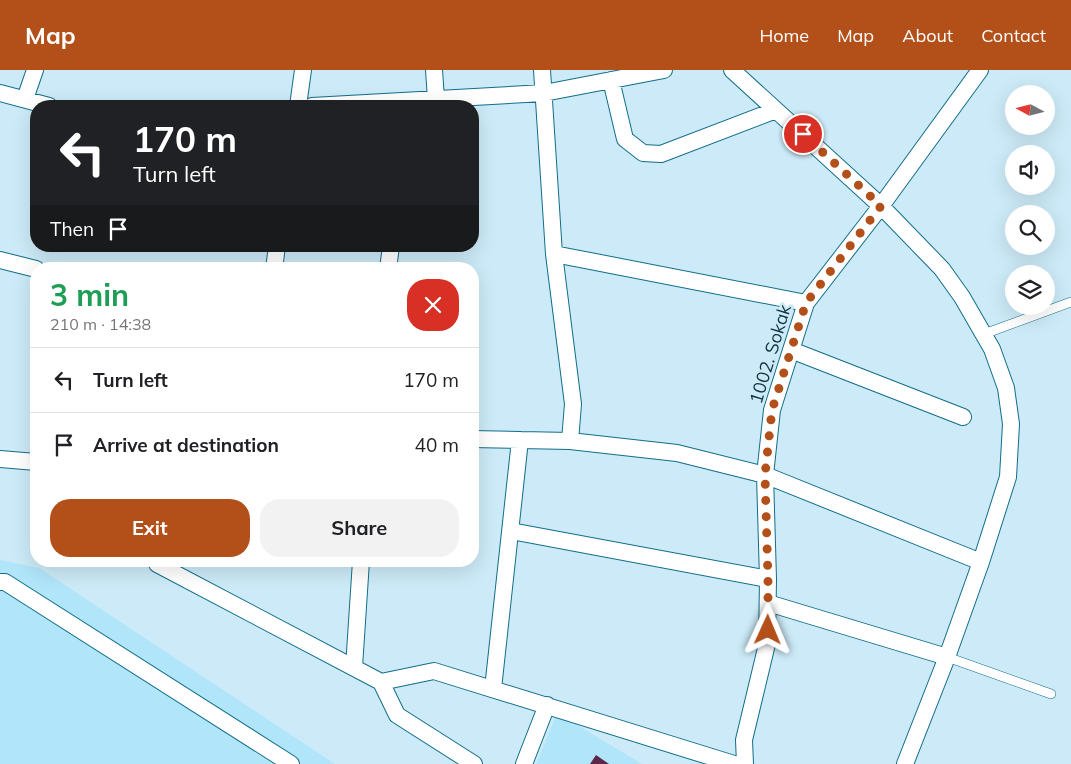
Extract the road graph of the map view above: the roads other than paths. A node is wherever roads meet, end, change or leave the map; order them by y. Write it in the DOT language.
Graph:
graph roads {
  1 [pos="35,70"];
  2 [pos="303,70"];
  3 [pos="434,70"];
  4 [pos="542,70"];
  5 [pos="664,70"];
  6 [pos="732,70"];
  7 [pos="980,70"];
  8 [pos="611,80"];
  9 [pos="0,93"];
  10 [pos="544,93"];
  11 [pos="436,99"];
  12 [pos="25,100"];
  13 [pos="299,100"];
  14 [pos="430,100"];
  15 [pos="30,101"];
  16 [pos="776,110"];
  17 [pos="881,206"];
  18 [pos="554,254"];
  19 [pos="0,260"];
  20 [pos="30,268"];
  21 [pos="1071,302"];
  22 [pos="806,303"];
  23 [pos="984,334"];
  24 [pos="791,350"];
  25 [pos="963,417"];
  26 [pos="479,439"];
  27 [pos="520,440"];
  28 [pos="570,441"];
  29 [pos="0,459"];
  30 [pos="30,462"];
  31 [pos="765,475"];
  32 [pos="511,531"];
  33 [pos="982,562"];
  34 [pos="163,567"];
  35 [pos="362,567"];
  36 [pos="768,579"];
  37 [pos="0,582"];
  38 [pos="768,603"];
  39 [pos="947,657"];
  40 [pos="354,667"];
  41 [pos="381,682"];
  42 [pos="493,689"];
  43 [pos="1050,694"];
  44 [pos="547,705"];
  45 [pos="291,764"];
  46 [pos="474,764"];
  47 [pos="524,764"];
  48 [pos="734,764"];
  49 [pos="745,764"];
  50 [pos="905,764"];
  1 -- 12 [label="street"];
  2 -- 13 [label="street"];
  3 -- 11 [label="street"];
  4 -- 10 [label="street"];
  5 -- 8 [label="street"];
  6 -- 16 [label="street"];
  7 -- 17 [label="street, 1002. Sokak"];
  8 -- 10 [label="street"];
  8 -- 16 [label="street"];
  9 -- 12 [label="street"];
  10 -- 11 [label="street"];
  10 -- 18 [label="street"];
  11 -- 14 [label="street"];
  12 -- 15 [label="street"];
  16 -- 17 [label="street"];
  17 -- 22 [label="street, 1002. Sokak"];
  17 -- 23 [label="street"];
  18 -- 22 [label="street"];
  18 -- 28 [label="street"];
  19 -- 20 [label="street"];
  21 -- 23 [label="lane"];
  22 -- 24 [label="street, 1002. Sokak"];
  23 -- 33 [label="street"];
  24 -- 25 [label="street"];
  24 -- 31 [label="street, 1002. Sokak"];
  26 -- 27 [label="street"];
  27 -- 28 [label="street"];
  27 -- 32 [label="street"];
  28 -- 31 [label="street"];
  29 -- 30 [label="street"];
  31 -- 33 [label="street"];
  31 -- 36 [label="street, 1002. Sokak"];
  32 -- 36 [label="street"];
  32 -- 42 [label="street"];
  33 -- 39 [label="street"];
  34 -- 40 [label="street"];
  35 -- 40 [label="street"];
  36 -- 38 [label="street, 1002. Sokak"];
  37 -- 45 [label="street"];
  38 -- 39 [label="street"];
  38 -- 49 [label="street, 1002. Sokak"];
  39 -- 43 [label="lane"];
  39 -- 50 [label="street"];
  40 -- 41 [label="street"];
  41 -- 42 [label="street"];
  41 -- 46 [label="street"];
  42 -- 44 [label="street"];
  44 -- 47 [label="street"];
  44 -- 48 [label="street"];
}
